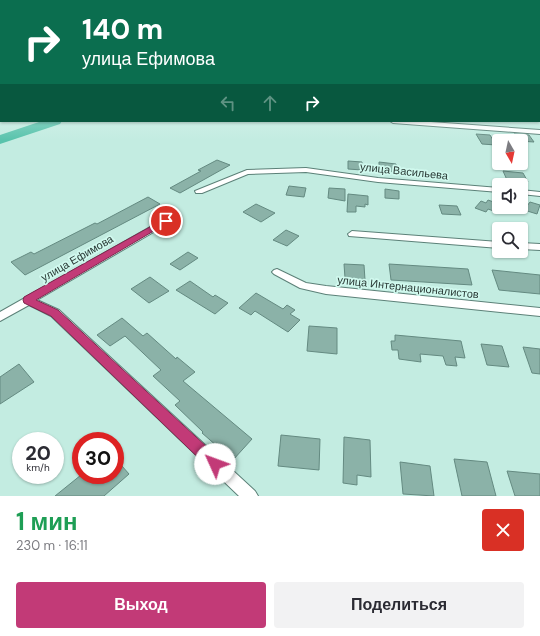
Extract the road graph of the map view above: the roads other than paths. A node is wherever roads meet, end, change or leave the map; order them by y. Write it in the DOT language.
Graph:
graph roads {
  1 [pos="406,122"];
  2 [pos="540,132"];
  3 [pos="492,189"];
  4 [pos="199,191"];
  5 [pos="528,193"];
  6 [pos="540,194"];
  7 [pos="166,221"];
  8 [pos="352,234"];
  9 [pos="492,244"];
  10 [pos="528,246"];
  11 [pos="540,247"];
  12 [pos="277,272"];
  13 [pos="28,300"];
  14 [pos="540,312"];
  15 [pos="0,317"];
  16 [pos="250,496"];
  1 -- 2 [label="street"];
  3 -- 4 [label="street, улица Васильева"];
  5 -- 6 [label="street"];
  7 -- 13 [label="street, улица Ефимова"];
  8 -- 9 [label="street"];
  10 -- 11 [label="street"];
  12 -- 14 [label="street, улица Интернационалистов"];
  13 -- 15 [label="street, улица Ефимова"];
  13 -- 16 [label="street"];
}
